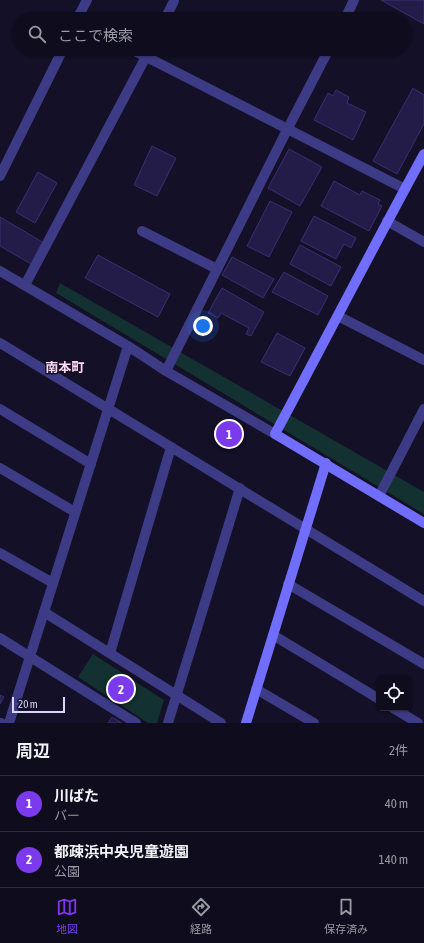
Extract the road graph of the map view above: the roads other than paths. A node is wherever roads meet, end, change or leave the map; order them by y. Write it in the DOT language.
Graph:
graph roads {
  1 [pos="87,0"];
  2 [pos="354,0"];
  3 [pos="174,1"];
  4 [pos="81,12"];
  5 [pos="168,12"];
  6 [pos="348,12"];
  7 [pos="60,56"];
  8 [pos="146,56"];
  9 [pos="153,56"];
  10 [pos="325,56"];
  11 [pos="288,130"];
  12 [pos="424,154"];
  13 [pos="0,176"];
  14 [pos="404,189"];
  15 [pos="387,222"];
  16 [pos="142,230"];
  17 [pos="424,242"];
  18 [pos="217,269"];
  19 [pos="0,271"];
  20 [pos="25,285"];
  21 [pos="338,316"];
  22 [pos="0,343"];
  23 [pos="128,346"];
  24 [pos="424,360"];
  25 [pos="166,370"];
  26 [pos="108,408"];
  27 [pos="0,409"];
  28 [pos="424,409"];
  29 [pos="275,434"];
  30 [pos="171,447"];
  31 [pos="326,463"];
  32 [pos="91,464"];
  33 [pos="0,468"];
  34 [pos="240,488"];
  35 [pos="379,496"];
  36 [pos="76,512"];
  37 [pos="424,523"];
  38 [pos="305,530"];
  39 [pos="0,553"];
  40 [pos="53,584"];
  41 [pos="288,584"];
  42 [pos="424,600"];
  43 [pos="44,612"];
  44 [pos="273,635"];
  45 [pos="0,638"];
  46 [pos="110,653"];
  47 [pos="30,656"];
  48 [pos="424,664"];
  49 [pos="256,689"];
  50 [pos="177,695"];
  51 [pos="376,697"];
  52 [pos="398,711"];
  53 [pos="9,723"];
  54 [pos="136,723"];
  55 [pos="168,723"];
  56 [pos="221,723"];
  57 [pos="246,723"];
  58 [pos="314,723"];
  59 [pos="418,723"];
  1 -- 4 [label="street"];
  2 -- 6 [label="street"];
  3 -- 5 [label="street"];
  7 -- 13 [label="street"];
  8 -- 20 [label="street"];
  9 -- 11 [label="street"];
  10 -- 11 [label="street"];
  11 -- 14 [label="street"];
  11 -- 18 [label="street"];
  12 -- 14 [label="street"];
  14 -- 15 [label="street"];
  15 -- 17 [label="street"];
  15 -- 21 [label="street"];
  16 -- 18 [label="street"];
  18 -- 25 [label="street"];
  19 -- 20 [label="street"];
  20 -- 23 [label="street"];
  21 -- 24 [label="street"];
  21 -- 29 [label="street"];
  22 -- 26 [label="street"];
  23 -- 25 [label="street"];
  23 -- 26 [label="street"];
  25 -- 29 [label="street"];
  26 -- 30 [label="street"];
  26 -- 32 [label="street"];
  27 -- 32 [label="street"];
  28 -- 35 [label="street"];
  29 -- 31 [label="street"];
  30 -- 34 [label="street"];
  30 -- 46 [label="street"];
  31 -- 35 [label="street"];
  31 -- 38 [label="street"];
  32 -- 36 [label="street"];
  33 -- 36 [label="street"];
  34 -- 38 [label="street"];
  34 -- 50 [label="street"];
  35 -- 37 [label="street"];
  36 -- 40 [label="street"];
  38 -- 41 [label="street"];
  38 -- 42 [label="street"];
  39 -- 40 [label="street"];
  40 -- 43 [label="street"];
  41 -- 44 [label="street"];
  41 -- 48 [label="street"];
  43 -- 46 [label="street"];
  43 -- 47 [label="street"];
  44 -- 49 [label="street"];
  44 -- 51 [label="street"];
  45 -- 47 [label="street"];
  46 -- 50 [label="street"];
  47 -- 53 [label="street"];
  47 -- 54 [label="street"];
  49 -- 57 [label="street"];
  49 -- 58 [label="street"];
  50 -- 55 [label="street"];
  50 -- 56 [label="street"];
  52 -- 59 [label="street"];
}
